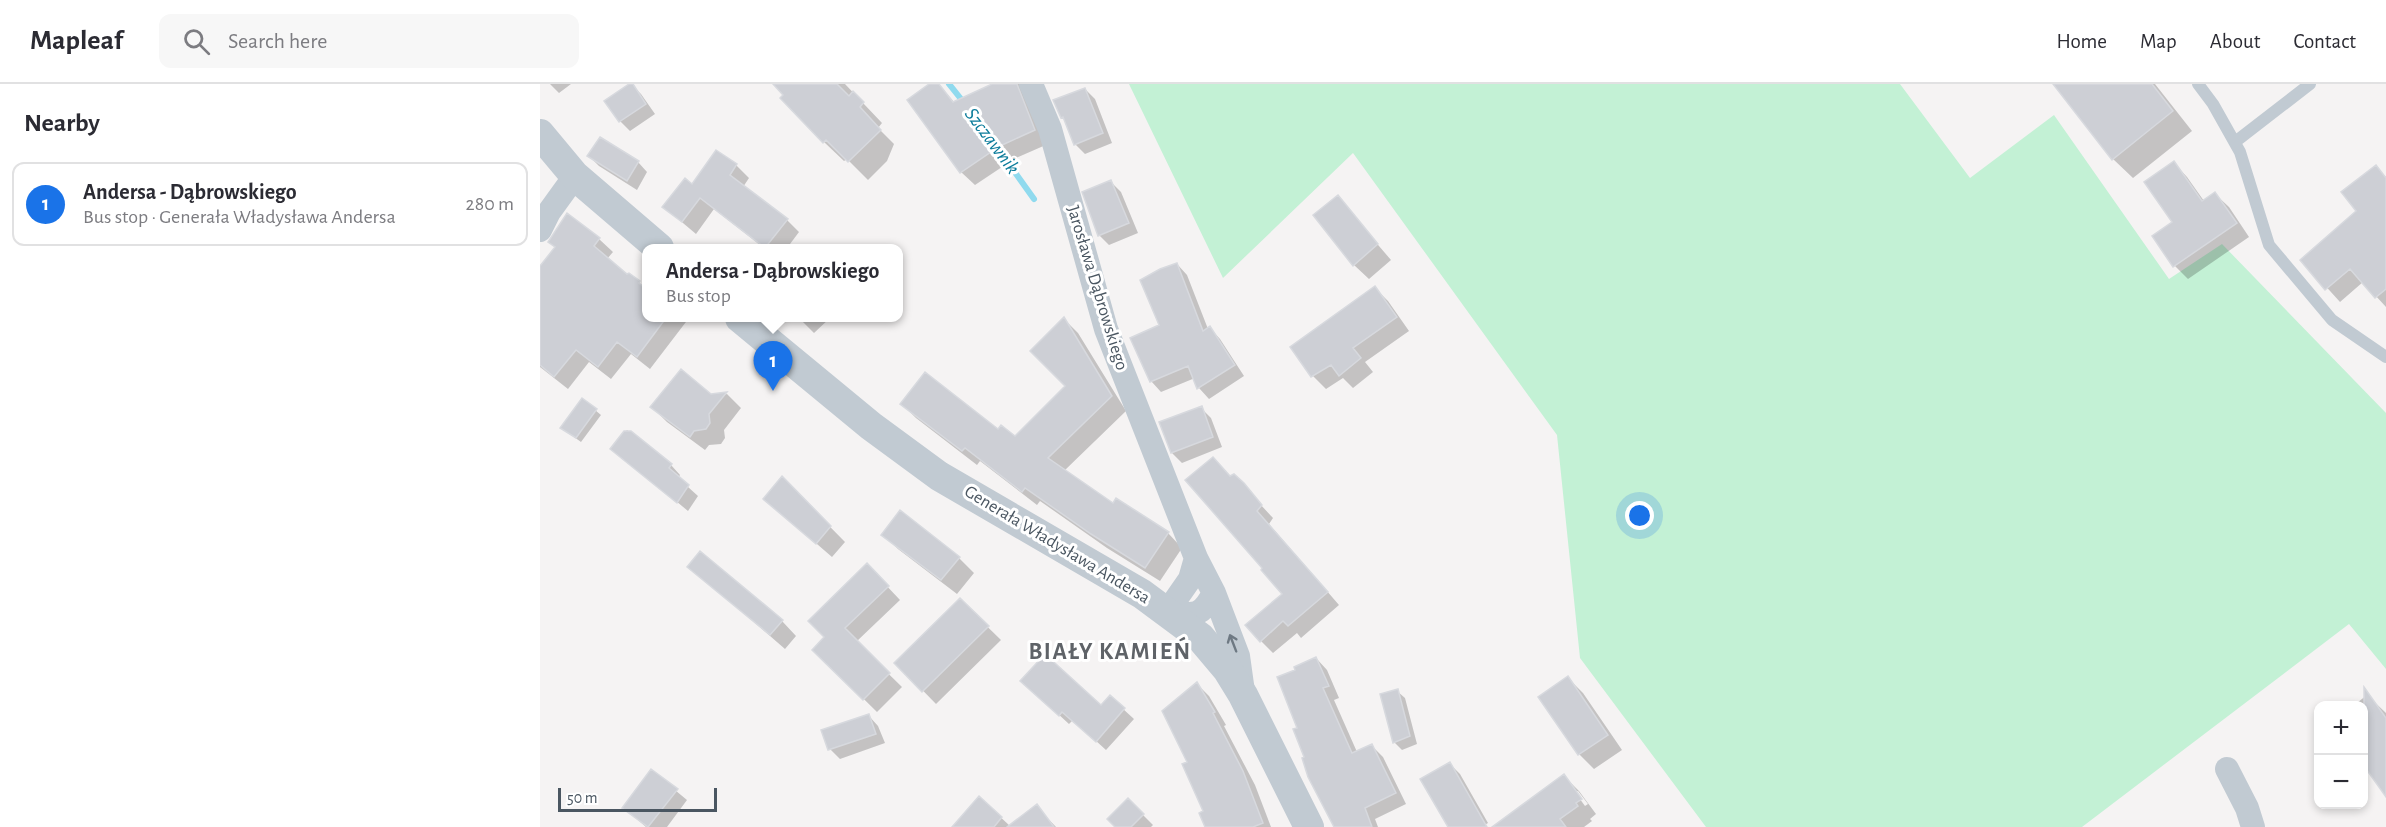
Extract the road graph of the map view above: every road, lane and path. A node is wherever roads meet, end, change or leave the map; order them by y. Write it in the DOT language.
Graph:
graph roads {
  1 [pos="1030,84"];
  2 [pos="2198,84"];
  3 [pos="2310,84"];
  4 [pos="540,134"];
  5 [pos="2235,142"];
  6 [pos="575,176"];
  7 [pos="540,230"];
  8 [pos="652,244"];
  9 [pos="745,322"];
  10 [pos="2386,357"];
  11 [pos="1196,558"];
  12 [pos="1214,593"];
  13 [pos="1167,612"];
  14 [pos="1243,695"];
  15 [pos="2227,770"];
  16 [pos="1310,827"];
  17 [pos="2253,827"];
  1 -- 11 [label="street, Jarosława Dąbrowskiego"];
  2 -- 5 [label="lane"];
  3 -- 5 [label="lane"];
  4 -- 6 [label="street"];
  5 -- 10 [label="lane"];
  6 -- 7 [label="street"];
  6 -- 8 [label="street"];
  9 -- 13 [label="street, Generała Władysława Andersa"];
  11 -- 12 [label="street, Jarosława Dąbrowskiego"];
  11 -- 13 [label="street"];
  12 -- 13 [label="street"];
  14 -- 12 [label="street, Jarosława Dąbrowskiego, one-way"];
  13 -- 14 [label="street, Generała Władysława Andersa"];
  14 -- 16 [label="street, Generała Władysława Andersa"];
  15 -- 17 [label="street"];
}
